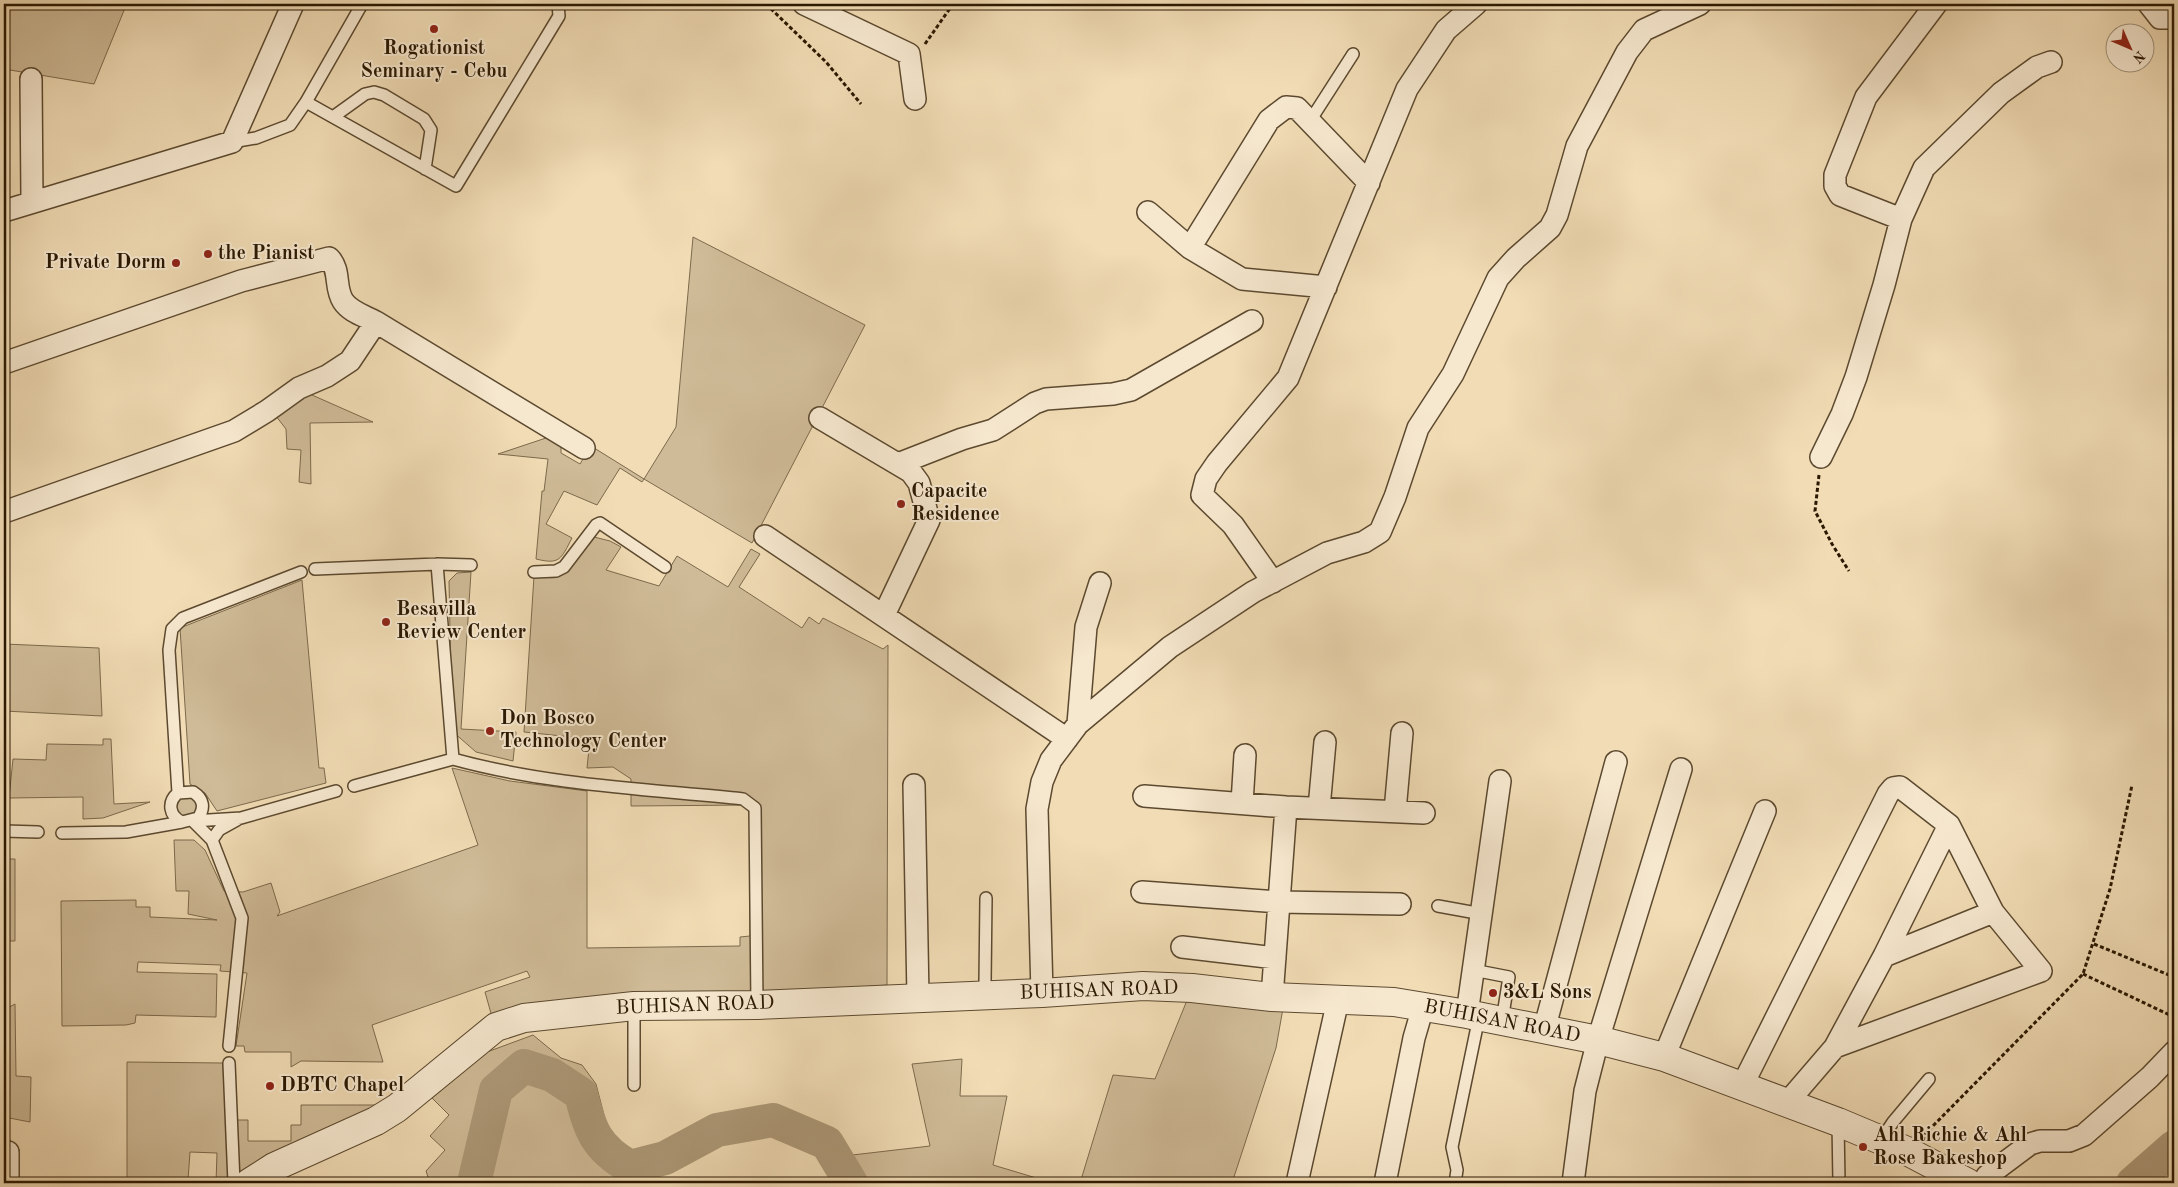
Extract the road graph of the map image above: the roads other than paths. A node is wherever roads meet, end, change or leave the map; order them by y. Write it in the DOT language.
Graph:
graph roads {
  1 [pos="293,4"];
  2 [pos="362,4"];
  3 [pos="558,4"];
  4 [pos="804,4"];
  5 [pos="1476,4"];
  6 [pos="1700,4"];
  7 [pos="1936,4"];
  8 [pos="2149,4"];
  9 [pos="2174,18"];
  10 [pos="1352,54"];
  11 [pos="2051,62"];
  12 [pos="32,79"];
  13 [pos="915,99"];
  14 [pos="306,102"];
  15 [pos="333,118"];
  16 [pos="1310,121"];
  17 [pos="232,142"];
  18 [pos="426,169"];
  19 [pos="1369,183"];
  20 [pos="32,202"];
  21 [pos="4,211"];
  22 [pos="1148,212"];
  23 [pos="1901,219"];
  24 [pos="1190,248"];
  25 [pos="1326,287"];
  26 [pos="1252,321"];
  27 [pos="376,322"];
  28 [pos="4,363"];
  29 [pos="820,418"];
  30 [pos="584,448"];
  31 [pos="1821,457"];
  32 [pos="898,464"];
  33 [pos="4,512"];
  34 [pos="765,536"];
  35 [pos="437,564"];
  36 [pos="471,565"];
  37 [pos="665,567"];
  38 [pos="315,569"];
  39 [pos="302,572"];
  40 [pos="534,572"];
  41 [pos="1273,582"];
  42 [pos="1100,583"];
  43 [pos="884,615"];
  44 [pos="1073,731"];
  45 [pos="1402,733"];
  46 [pos="1325,742"];
  47 [pos="1245,755"];
  48 [pos="453,759"];
  49 [pos="1616,762"];
  50 [pos="1681,769"];
  51 [pos="1500,781"];
  52 [pos="914,785"];
  53 [pos="354,786"];
  54 [pos="336,791"];
  55 [pos="178,793"];
  56 [pos="1144,796"];
  57 [pos="1242,803"];
  58 [pos="1286,807"];
  59 [pos="1319,808"];
  60 [pos="1395,811"];
  61 [pos="1765,811"];
  62 [pos="1424,812"];
  63 [pos="241,818"];
  64 [pos="188,822"];
  65 [pos="1949,825"];
  66 [pos="4,832"];
  67 [pos="38,832"];
  68 [pos="62,832"];
  69 [pos="212,840"];
  70 [pos="1142,892"];
  71 [pos="986,898"];
  72 [pos="1278,902"];
  73 [pos="1400,904"];
  74 [pos="1438,906"];
  75 [pos="1993,912"];
  76 [pos="1482,914"];
  77 [pos="1182,947"];
  78 [pos="1884,956"];
  79 [pos="1274,958"];
  80 [pos="1473,970"];
  81 [pos="1042,993"];
  82 [pos="982,994"];
  83 [pos="1272,997"];
  84 [pos="918,998"];
  85 [pos="1338,1000"];
  86 [pos="757,1005"];
  87 [pos="634,1006"];
  88 [pos="1423,1007"];
  89 [pos="1482,1017"];
  90 [pos="1544,1030"];
  91 [pos="1598,1040"];
  92 [pos="229,1046"];
  93 [pos="1835,1047"];
  94 [pos="2174,1052"];
  95 [pos="1664,1057"];
  96 [pos="229,1063"];
  97 [pos="1929,1079"];
  98 [pos="634,1085"];
  99 [pos="1742,1086"];
  100 [pos="1786,1104"];
  101 [pos="1838,1122"];
  102 [pos="1881,1140"];
  103 [pos="8,1152"];
  104 [pos="8,1183"];
  105 [pos="234,1183"];
  106 [pos="249,1183"];
  107 [pos="1296,1183"];
  108 [pos="1384,1183"];
  109 [pos="1455,1183"];
  110 [pos="1573,1183"];
  111 [pos="1839,1183"];
  112 [pos="1968,1183"];
  113 [pos="1983,1183"];
  1 -- 17 [label="street"];
  2 -- 14 [label="lane"];
  3 -- 18 [label="lane"];
  4 -- 13 [label="street"];
  5 -- 19 [label="street"];
  6 -- 41 [label="street"];
  7 -- 23 [label="street"];
  8 -- 9 [label="street"];
  10 -- 16 [label="lane"];
  11 -- 23 [label="street"];
  12 -- 20 [label="street"];
  14 -- 15 [label="lane"];
  14 -- 17 [label="lane"];
  15 -- 18 [label="lane"];
  15 -- 18 [label="lane"];
  16 -- 19 [label="street"];
  16 -- 24 [label="street"];
  17 -- 20 [label="street"];
  19 -- 25 [label="street"];
  20 -- 21 [label="street"];
  22 -- 24 [label="street"];
  23 -- 31 [label="street"];
  24 -- 25 [label="street"];
  25 -- 41 [label="street"];
  26 -- 32 [label="street"];
  27 -- 28 [label="street"];
  27 -- 30 [label="street"];
  27 -- 33 [label="street"];
  29 -- 32 [label="street"];
  32 -- 43 [label="street"];
  34 -- 43 [label="street"];
  35 -- 36 [label="lane"];
  35 -- 38 [label="lane"];
  35 -- 48 [label="lane"];
  37 -- 40 [label="lane"];
  39 -- 55 [label="lane"];
  41 -- 44 [label="street"];
  42 -- 44 [label="street"];
  43 -- 44 [label="street"];
  44 -- 81 [label="street"];
  45 -- 60 [label="street"];
  46 -- 59 [label="street"];
  47 -- 57 [label="street"];
  48 -- 53 [label="lane"];
  48 -- 86 [label="lane"];
  49 -- 90 [label="street"];
  50 -- 91 [label="street"];
  51 -- 76 [label="street"];
  52 -- 84 [label="street"];
  54 -- 63 [label="lane"];
  55 -- 64 [label="lane"];
  55 -- 64 [label="lane"];
  56 -- 57 [label="street"];
  57 -- 58 [label="street"];
  58 -- 59 [label="street"];
  58 -- 72 [label="street"];
  59 -- 60 [label="street"];
  60 -- 62 [label="street"];
  61 -- 95 [label="street"];
  63 -- 64 [label="lane"];
  63 -- 69 [label="lane"];
  64 -- 68 [label="lane"];
  64 -- 69 [label="lane"];
  65 -- 75 [label="street"];
  65 -- 78 [label="street"];
  65 -- 99 [label="street"];
  66 -- 67 [label="lane"];
  69 -- 92 [label="lane"];
  70 -- 72 [label="street"];
  71 -- 82 [label="lane"];
  72 -- 73 [label="street"];
  72 -- 79 [label="street"];
  74 -- 76 [label="lane"];
  75 -- 78 [label="street"];
  75 -- 93 [label="street"];
  76 -- 80 [label="street"];
  77 -- 79 [label="street"];
  78 -- 93 [label="street"];
  79 -- 83 [label="street"];
  80 -- 89 [label="street"];
  80 -- 89 [label="lane"];
  81 -- 82 [label="street, BUHISAN ROAD"];
  81 -- 83 [label="street, BUHISAN ROAD"];
  82 -- 84 [label="street, BUHISAN ROAD"];
  83 -- 85 [label="street, BUHISAN ROAD"];
  84 -- 86 [label="street, BUHISAN ROAD"];
  85 -- 88 [label="street, BUHISAN ROAD"];
  85 -- 107 [label="street"];
  86 -- 87 [label="street, BUHISAN ROAD"];
  87 -- 98 [label="lane"];
  87 -- 106 [label="street, BUHISAN ROAD"];
  88 -- 89 [label="street, BUHISAN ROAD"];
  88 -- 108 [label="street"];
  89 -- 90 [label="street, BUHISAN ROAD"];
  89 -- 109 [label="lane"];
  90 -- 91 [label="street, BUHISAN ROAD"];
  91 -- 95 [label="street, BUHISAN ROAD"];
  91 -- 110 [label="street"];
  93 -- 100 [label="street"];
  94 -- 113 [label="street"];
  95 -- 99 [label="street, BUHISAN ROAD"];
  96 -- 105 [label="lane"];
  97 -- 102 [label="lane"];
  99 -- 100 [label="street, BUHISAN ROAD"];
  100 -- 101 [label="street, BUHISAN ROAD"];
  101 -- 102 [label="street, BUHISAN ROAD"];
  101 -- 111 [label="lane"];
  102 -- 112 [label="street, BUHISAN ROAD"];
  103 -- 104 [label="street"];
}
